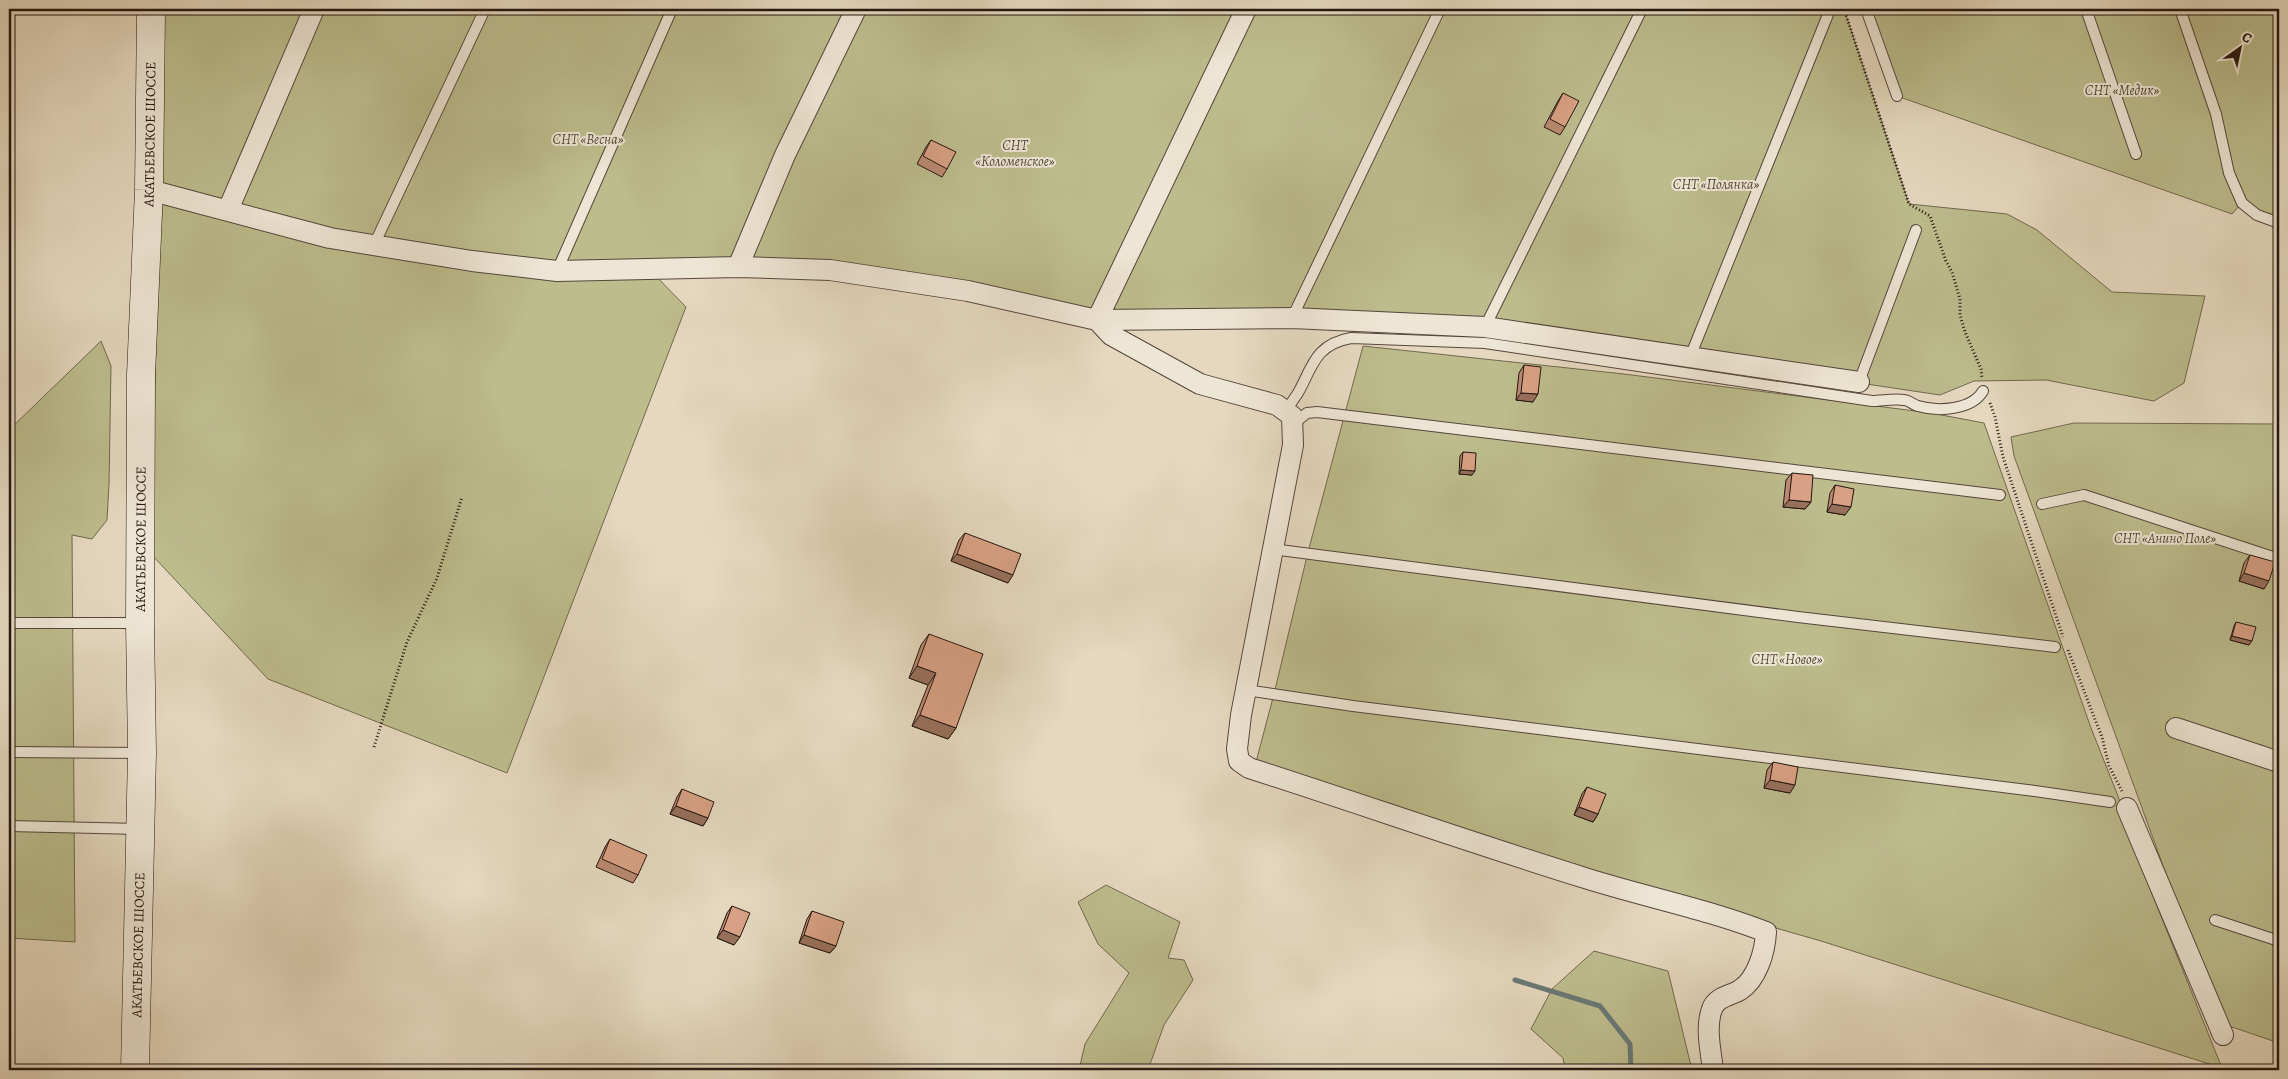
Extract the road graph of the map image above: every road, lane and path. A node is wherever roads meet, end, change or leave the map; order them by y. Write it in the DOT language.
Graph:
graph roads {
  1 [pos="150,9"];
  2 [pos="314,9"];
  3 [pos="485,9"];
  4 [pos="672,9"];
  5 [pos="856,9"];
  6 [pos="1246,9"];
  7 [pos="1440,9"];
  8 [pos="1642,9"];
  9 [pos="1844,9"];
  10 [pos="1866,9"];
  11 [pos="2086,9"];
  12 [pos="2180,9"];
  13 [pos="1829,12"];
  14 [pos="1897,96"];
  15 [pos="2136,154"];
  16 [pos="157,192"];
  17 [pos="228,210"];
  18 [pos="2279,223"];
  19 [pos="1916,230"];
  20 [pos="374,245"];
  21 [pos="738,267"];
  22 [pos="557,271"];
  23 [pos="1292,318"];
  24 [pos="1097,320"];
  25 [pos="1485,327"];
  26 [pos="1690,357"];
  27 [pos="1859,382"];
  28 [pos="1983,391"];
  29 [pos="1289,417"];
  30 [pos="2000,495"];
  31 [pos="462,497"];
  32 [pos="2042,504"];
  33 [pos="1272,549"];
  34 [pos="2279,559"];
  35 [pos="9,623"];
  36 [pos="140,623"];
  37 [pos="2055,646"];
  38 [pos="1246,690"];
  39 [pos="2176,728"];
  40 [pos="374,747"];
  41 [pos="9,752"];
  42 [pos="142,753"];
  43 [pos="2279,762"];
  44 [pos="2118,805"];
  45 [pos="9,826"];
  46 [pos="140,829"];
  47 [pos="2215,920"];
  48 [pos="2279,941"];
  49 [pos="2223,1035"];
  50 [pos="135,1070"];
  51 [pos="1713,1070"];
  1 -- 36 [label="main road, АКАТЬЕВСКОЕ ШОССЕ"];
  2 -- 17 [label="street"];
  3 -- 20 [label="lane"];
  4 -- 22 [label="lane"];
  5 -- 21 [label="street"];
  6 -- 24 [label="street"];
  7 -- 23 [label="lane"];
  8 -- 25 [label="lane"];
  9 -- 28 [label="path"];
  10 -- 14 [label="lane"];
  11 -- 15 [label="lane"];
  12 -- 18 [label="lane"];
  13 -- 26 [label="lane"];
  16 -- 17 [label="street"];
  17 -- 20 [label="street"];
  19 -- 27 [label="lane"];
  20 -- 22 [label="street"];
  21 -- 22 [label="street"];
  21 -- 24 [label="street"];
  23 -- 24 [label="street"];
  23 -- 25 [label="street"];
  24 -- 29 [label="street"];
  25 -- 26 [label="street"];
  26 -- 27 [label="street"];
  28 -- 29 [label="lane"];
  28 -- 44 [label="path"];
  29 -- 30 [label="lane"];
  29 -- 33 [label="street"];
  31 -- 40 [label="path"];
  32 -- 34 [label="lane"];
  33 -- 37 [label="lane"];
  33 -- 38 [label="street"];
  35 -- 36 [label="lane"];
  36 -- 42 [label="main road, АКАТЬЕВСКОЕ ШОССЕ"];
  38 -- 44 [label="lane"];
  38 -- 51 [label="street"];
  39 -- 43 [label="street"];
  41 -- 42 [label="lane"];
  42 -- 46 [label="main road, АКАТЬЕВСКОЕ ШОССЕ"];
  44 -- 49 [label="street"];
  45 -- 46 [label="lane"];
  46 -- 50 [label="main road, АКАТЬЕВСКОЕ ШОССЕ"];
  47 -- 48 [label="lane"];
}
